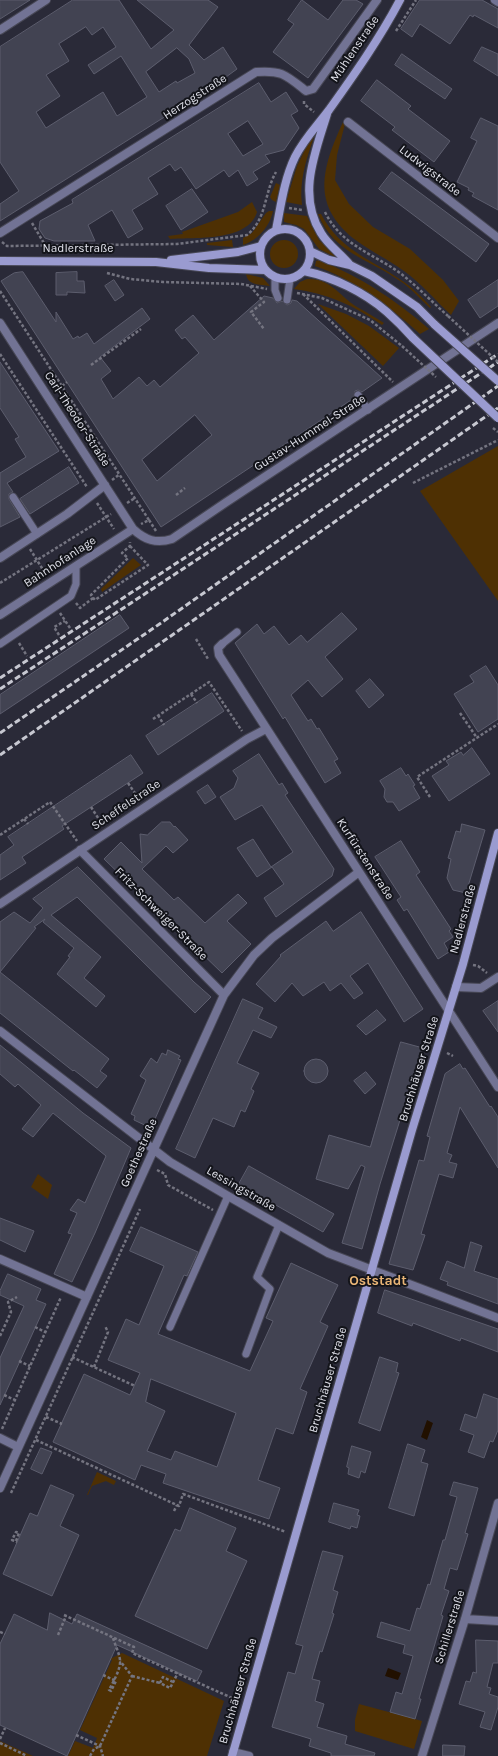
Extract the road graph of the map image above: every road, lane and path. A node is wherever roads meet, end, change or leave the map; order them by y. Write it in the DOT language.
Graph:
graph roads {
  1 [pos="46,0"];
  2 [pos="377,0"];
  3 [pos="400,0"];
  4 [pos="416,0"];
  5 [pos="495,0"];
  6 [pos="498,2"];
  7 [pos="0,30"];
  8 [pos="394,34"];
  9 [pos="304,104"];
  10 [pos="328,111"];
  11 [pos="314,112"];
  12 [pos="348,122"];
  13 [pos="280,206"];
  14 [pos="310,210"];
  15 [pos="28,215"];
  16 [pos="276,230"];
  17 [pos="0,233"];
  18 [pos="498,238"];
  19 [pos="0,242"];
  20 [pos="46,245"];
  21 [pos="261,246"];
  22 [pos="310,251"];
  23 [pos="0,261"];
  24 [pos="156,262"];
  25 [pos="350,265"];
  26 [pos="265,270"];
  27 [pos="304,271"];
  28 [pos="104,273"];
  29 [pos="276,277"];
  30 [pos="290,279"];
  31 [pos="250,286"];
  32 [pos="266,289"];
  33 [pos="0,292"];
  34 [pos="278,298"];
  35 [pos="287,300"];
  36 [pos="0,323"];
  37 [pos="498,323"];
  38 [pos="141,328"];
  39 [pos="264,329"];
  40 [pos="402,346"];
  41 [pos="0,354"];
  42 [pos="498,362"];
  43 [pos="91,365"];
  44 [pos="498,381"];
  45 [pos="67,382"];
  46 [pos="62,386"];
  47 [pos="400,389"];
  48 [pos="358,395"];
  49 [pos="368,410"];
  50 [pos="498,418"];
  51 [pos="498,440"];
  52 [pos="413,483"];
  53 [pos="105,485"];
  54 [pos="185,488"];
  55 [pos="92,495"];
  56 [pos="176,495"];
  57 [pos="14,497"];
  58 [pos="135,498"];
  59 [pos="120,508"];
  60 [pos="152,514"];
  61 [pos="106,517"];
  62 [pos="147,518"];
  63 [pos="133,529"];
  64 [pos="37,534"];
  65 [pos="119,538"];
  66 [pos="26,542"];
  67 [pos="0,558"];
  68 [pos="36,559"];
  69 [pos="76,566"];
  70 [pos="51,582"];
  71 [pos="0,583"];
  72 [pos="92,598"];
  73 [pos="83,605"];
  74 [pos="0,615"];
  75 [pos="70,628"];
  76 [pos="237,632"];
  77 [pos="59,635"];
  78 [pos="18,642"];
  79 [pos="0,644"];
  80 [pos="222,644"];
  81 [pos="27,656"];
  82 [pos="191,694"];
  83 [pos="197,703"];
  84 [pos="460,713"];
  85 [pos="158,716"];
  86 [pos="152,719"];
  87 [pos="164,724"];
  88 [pos="498,724"];
  89 [pos="266,729"];
  90 [pos="477,738"];
  91 [pos="247,739"];
  92 [pos="128,783"];
  93 [pos="430,797"];
  94 [pos="91,807"];
  95 [pos="144,807"];
  96 [pos="24,819"];
  97 [pos="28,824"];
  98 [pos="107,832"];
  99 [pos="498,832"];
  100 [pos="0,835"];
  101 [pos="81,849"];
  102 [pos="359,872"];
  103 [pos="0,904"];
  104 [pos="498,977"];
  105 [pos="456,987"];
  106 [pos="224,995"];
  107 [pos="449,1011"];
  108 [pos="0,1031"];
  109 [pos="498,1087"];
  110 [pos="154,1148"];
  111 [pos="157,1170"];
  112 [pos="228,1196"];
  113 [pos="220,1214"];
  114 [pos="279,1225"];
  115 [pos="0,1258"];
  116 [pos="117,1262"];
  117 [pos="372,1271"];
  118 [pos="65,1288"];
  119 [pos="17,1297"];
  120 [pos="87,1297"];
  121 [pos="498,1318"];
  122 [pos="105,1326"];
  123 [pos="35,1327"];
  124 [pos="170,1327"];
  125 [pos="46,1332"];
  126 [pos="0,1336"];
  127 [pos="62,1352"];
  128 [pos="246,1354"];
  129 [pos="73,1357"];
  130 [pos="19,1361"];
  131 [pos="30,1366"];
  132 [pos="94,1367"];
  133 [pos="134,1386"];
  134 [pos="4,1395"];
  135 [pos="15,1400"];
  136 [pos="46,1417"];
  137 [pos="62,1424"];
  138 [pos="0,1434"];
  139 [pos="24,1435"];
  140 [pos="0,1438"];
  141 [pos="36,1440"];
  142 [pos="18,1447"];
  143 [pos="0,1488"];
  144 [pos="11,1493"];
  145 [pos="498,1503"];
  146 [pos="177,1505"];
  147 [pos="174,1511"];
  148 [pos="282,1531"];
  149 [pos="465,1619"];
  150 [pos="498,1621"];
  151 [pos="0,1632"];
  152 [pos="5,1634"];
  153 [pos="58,1635"];
  154 [pos="113,1637"];
  155 [pos="120,1661"];
  156 [pos="178,1673"];
  157 [pos="132,1676"];
  158 [pos="113,1680"];
  159 [pos="174,1682"];
  160 [pos="160,1683"];
  161 [pos="232,1698"];
  162 [pos="5,1728"];
  163 [pos="76,1735"];
  164 [pos="0,1739"];
  165 [pos="0,1743"];
  166 [pos="100,1746"];
  167 [pos="233,1754"];
  168 [pos="27,1756"];
  169 [pos="90,1756"];
  170 [pos="103,1756"];
  171 [pos="249,1756"];
  172 [pos="422,1756"];
  1 -- 7 [label="street"];
  2 -- 15 [label="street, Herzogstraße"];
  3 -- 10 [label="street, Mühlenstraße"];
  4 -- 8 [label="path"];
  5 -- 6 [label="street"];
  9 -- 11 [label="path"];
  10 -- 13 [label="street, Mühlenstraße"];
  10 -- 14 [label="street, Mühlenstraße"];
  12 -- 18 [label="street, Ludwigstraße"];
  13 -- 14 [label="path"];
  13 -- 16 [label="street, Mühlenstraße"];
  13 -- 20 [label="path"];
  14 -- 25 [label="street, Mühlenstraße"];
  14 -- 42 [label="path, bridge"];
  15 -- 17 [label="street, Herzogstraße"];
  15 -- 20 [label="path"];
  16 -- 21 [label="street"];
  16 -- 22 [label="street"];
  19 -- 20 [label="path"];
  21 -- 24 [label="street, Nadlerstraße"];
  21 -- 26 [label="street"];
  22 -- 25 [label="street"];
  22 -- 27 [label="street"];
  23 -- 24 [label="street, Nadlerstraße"];
  24 -- 26 [label="street, Nadlerstraße"];
  25 -- 44 [label="street, bridge"];
  26 -- 29 [label="street"];
  27 -- 30 [label="street"];
  27 -- 50 [label="street, bridge"];
  28 -- 31 [label="path"];
  29 -- 30 [label="street"];
  29 -- 34 [label="lane"];
  30 -- 35 [label="lane"];
  31 -- 32 [label="path"];
  31 -- 39 [label="path"];
  33 -- 46 [label="path"];
  36 -- 53 [label="street, Carl-Theodor-Straße"];
  37 -- 47 [label="street, Gustav-Hummel-Straße"];
  38 -- 43 [label="path"];
  40 -- 47 [label="path"];
  41 -- 55 [label="path"];
  45 -- 46 [label="path"];
  46 -- 58 [label="path"];
  47 -- 49 [label="street, Gustav-Hummel-Straße"];
  48 -- 49 [label="lane"];
  49 -- 63 [label="street, Gustav-Hummel-Straße"];
  51 -- 52 [label="path"];
  53 -- 55 [label="street"];
  53 -- 59 [label="street, Carl-Theodor-Straße"];
  54 -- 56 [label="path"];
  55 -- 61 [label="path"];
  55 -- 64 [label="street"];
  57 -- 64 [label="lane"];
  58 -- 59 [label="path"];
  58 -- 62 [label="path"];
  59 -- 61 [label="path"];
  59 -- 63 [label="street, Carl-Theodor-Straße"];
  60 -- 62 [label="path"];
  61 -- 65 [label="path"];
  61 -- 68 [label="path"];
  62 -- 63 [label="path"];
  63 -- 65 [label="street, Bahnhofanlage"];
  64 -- 66 [label="street"];
  65 -- 69 [label="street, Bahnhofanlage"];
  66 -- 67 [label="street"];
  66 -- 68 [label="path"];
  68 -- 70 [label="path"];
  68 -- 71 [label="path"];
  69 -- 70 [label="street, Bahnhofanlage"];
  69 -- 79 [label="lane"];
  70 -- 74 [label="street, Bahnhofanlage"];
  72 -- 72 [label="path"];
  72 -- 73 [label="path"];
  75 -- 77 [label="path"];
  76 -- 80 [label="lane"];
  78 -- 81 [label="path"];
  80 -- 89 [label="street, Kurfürstenstraße"];
  82 -- 83 [label="path"];
  82 -- 85 [label="path"];
  82 -- 91 [label="path"];
  84 -- 90 [label="path"];
  85 -- 86 [label="path"];
  85 -- 87 [label="path"];
  88 -- 90 [label="path"];
  89 -- 91 [label="street, Scheffelstraße"];
  89 -- 102 [label="street, Kurfürstenstraße"];
  90 -- 93 [label="path"];
  91 -- 95 [label="street, Scheffelstraße"];
  92 -- 95 [label="path"];
  94 -- 98 [label="path"];
  95 -- 98 [label="street, Scheffelstraße"];
  96 -- 97 [label="path"];
  96 -- 100 [label="path"];
  96 -- 101 [label="path"];
  98 -- 101 [label="street, Scheffelstraße"];
  99 -- 105 [label="street, Nadlerstraße"];
  101 -- 103 [label="street, Scheffelstraße"];
  101 -- 106 [label="street, Fritz-Schweiger-Straße"];
  102 -- 106 [label="street, Goethestraße"];
  102 -- 107 [label="street, Kurfürstenstraße"];
  104 -- 105 [label="street"];
  105 -- 107 [label="street, Nadlerstraße"];
  106 -- 110 [label="street, Goethestraße"];
  107 -- 109 [label="street, Kurfürstenstraße"];
  107 -- 117 [label="street, Bruchhäuser Straße"];
  108 -- 110 [label="street, Lessingstraße"];
  110 -- 112 [label="street, Lessingstraße"];
  110 -- 120 [label="street, Goethestraße"];
  111 -- 113 [label="path"];
  112 -- 113 [label="lane"];
  112 -- 114 [label="street, Lessingstraße"];
  113 -- 124 [label="lane"];
  114 -- 117 [label="street, Lessingstraße"];
  114 -- 128 [label="lane"];
  115 -- 118 [label="street"];
  116 -- 129 [label="path"];
  117 -- 121 [label="street, Lessingstraße"];
  117 -- 167 [label="street, Bruchhäuser Straße"];
  118 -- 120 [label="street"];
  118 -- 125 [label="path"];
  119 -- 126 [label="path"];
  120 -- 127 [label="street, Goethestraße"];
  122 -- 132 [label="path"];
  123 -- 125 [label="path"];
  125 -- 131 [label="path"];
  127 -- 129 [label="path"];
  127 -- 139 [label="street, Goethestraße"];
  129 -- 132 [label="path"];
  129 -- 136 [label="path"];
  130 -- 131 [label="path"];
  131 -- 135 [label="path"];
  132 -- 133 [label="path"];
  134 -- 135 [label="path"];
  135 -- 138 [label="path"];
  136 -- 137 [label="path"];
  136 -- 141 [label="path"];
  139 -- 141 [label="path"];
  139 -- 142 [label="street, Goethestraße"];
  140 -- 142 [label="street"];
  141 -- 144 [label="path"];
  141 -- 146 [label="path"];
  142 -- 143 [label="street, Goethestraße"];
  145 -- 149 [label="street, Schillerstraße"];
  146 -- 147 [label="path"];
  146 -- 148 [label="path"];
  149 -- 150 [label="street"];
  149 -- 172 [label="street, Schillerstraße"];
  151 -- 152 [label="path"];
  153 -- 154 [label="path"];
  154 -- 155 [label="path"];
  154 -- 156 [label="path"];
  155 -- 157 [label="path"];
  155 -- 158 [label="path"];
  156 -- 159 [label="path"];
  156 -- 161 [label="path"];
  157 -- 160 [label="path"];
  157 -- 166 [label="path"];
  158 -- 158 [label="path"];
  159 -- 160 [label="path"];
  159 -- 160 [label="path"];
  162 -- 164 [label="path"];
  163 -- 166 [label="path"];
  165 -- 168 [label="path"];
  166 -- 169 [label="path"];
  166 -- 170 [label="path"];
  167 -- 171 [label="street"];
}
